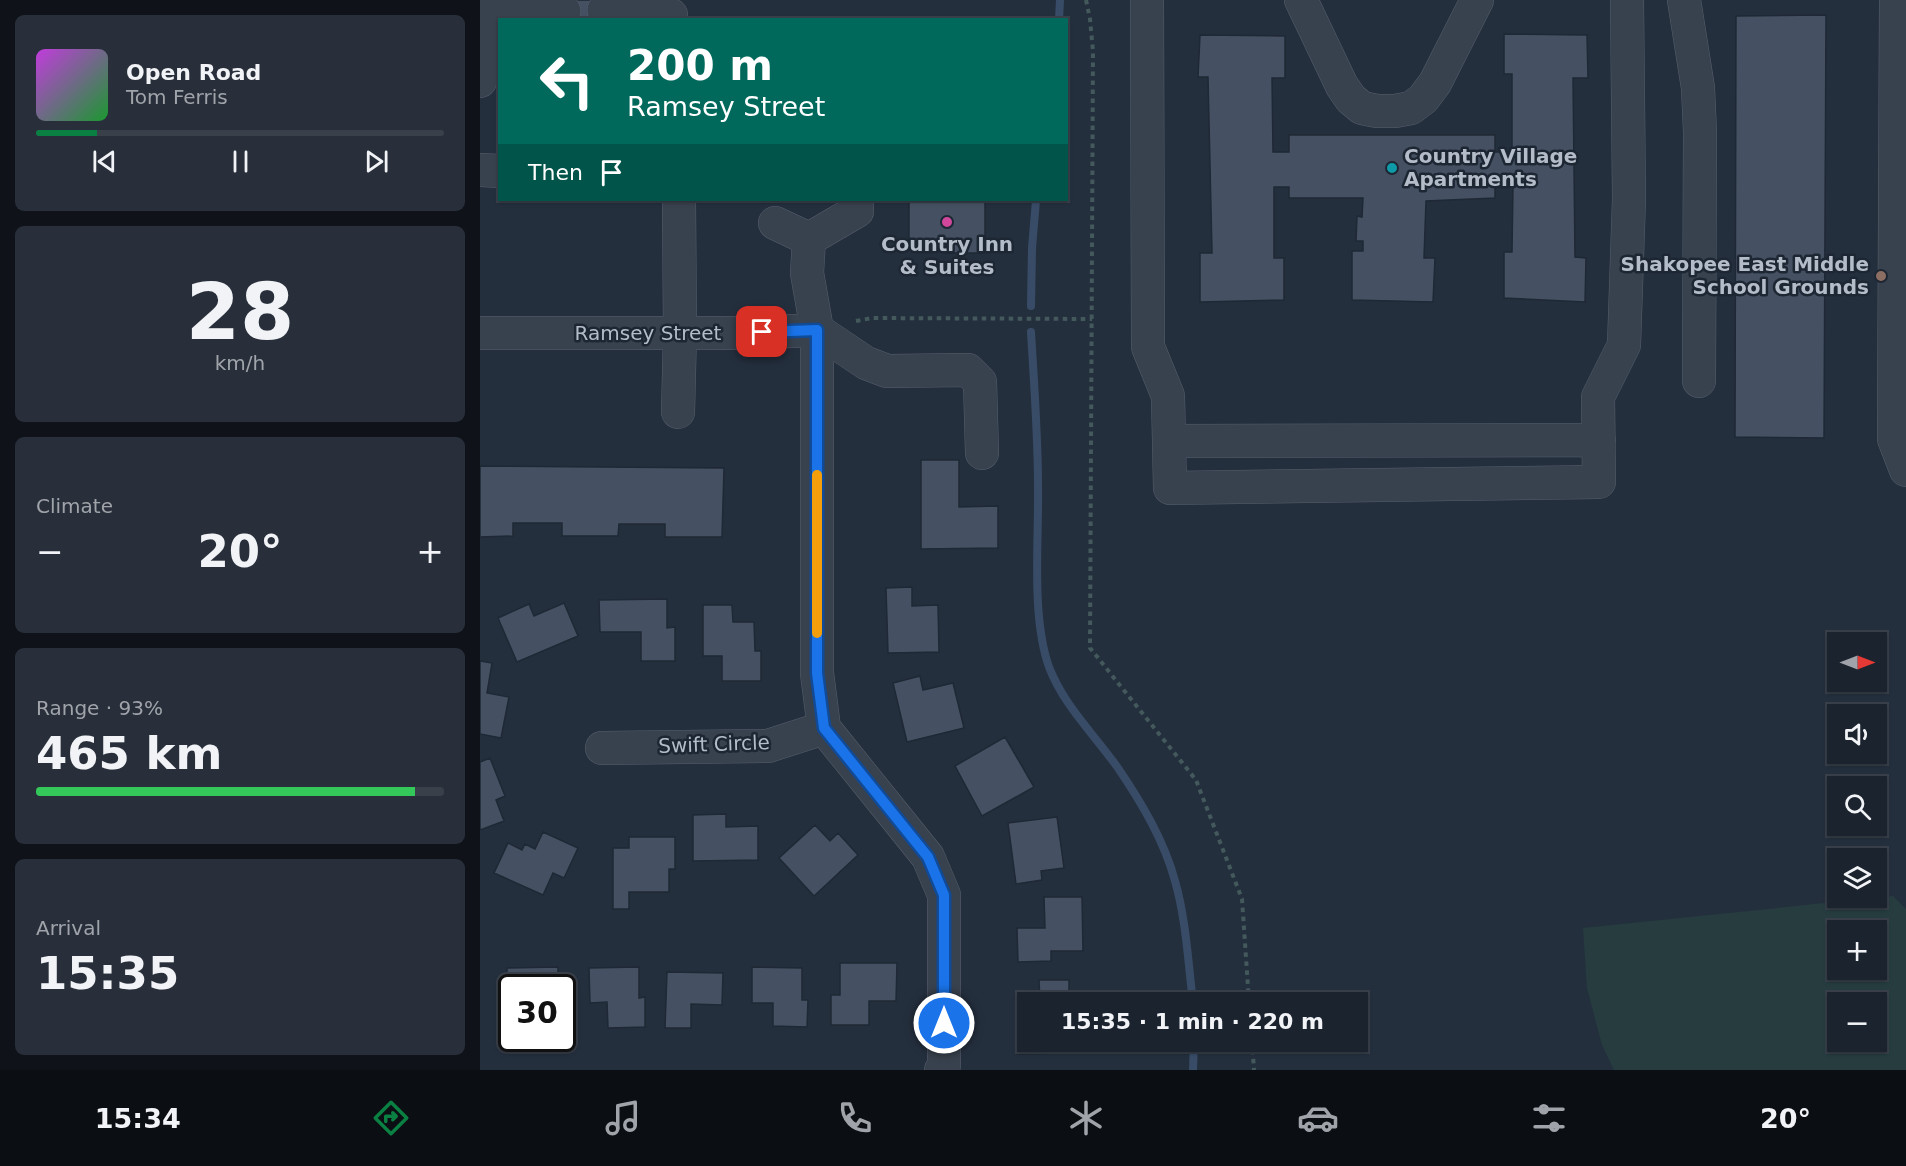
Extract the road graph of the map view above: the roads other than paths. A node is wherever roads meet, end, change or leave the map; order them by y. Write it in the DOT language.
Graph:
graph roads {
  1 [pos="1147,0"];
  2 [pos="1301,0"];
  3 [pos="1477,0"];
  4 [pos="1627,0"];
  5 [pos="1684,0"];
  6 [pos="1896,0"];
  7 [pos="493,6"];
  8 [pos="604,10"];
  9 [pos="564,11"];
  10 [pos="671,12"];
  11 [pos="480,81"];
  12 [pos="1901,93"];
  13 [pos="480,170"];
  14 [pos="498,171"];
  15 [pos="679,201"];
  16 [pos="857,201"];
  17 [pos="775,224"];
  18 [pos="809,239"];
  19 [pos="817,330"];
  20 [pos="480,333"];
  21 [pos="680,333"];
  22 [pos="1699,381"];
  23 [pos="678,412"];
  24 [pos="1599,440"];
  25 [pos="1169,441"];
  26 [pos="982,453"];
  27 [pos="1906,470"];
  28 [pos="824,728"];
  29 [pos="602,748"];
  30 [pos="941,1070"];
  1 -- 25 [label="street"];
  2 -- 3 [label="street"];
  4 -- 24 [label="street"];
  5 -- 22 [label="street"];
  6 -- 12 [label="street"];
  7 -- 9 [label="street"];
  7 -- 11 [label="street"];
  8 -- 10 [label="street"];
  12 -- 27 [label="street"];
  13 -- 14 [label="street"];
  15 -- 21 [label="street"];
  16 -- 18 [label="street"];
  17 -- 18 [label="street"];
  18 -- 19 [label="street"];
  19 -- 21 [label="street, Ramsey Street"];
  19 -- 26 [label="street"];
  19 -- 28 [label="street"];
  20 -- 21 [label="street, Ramsey Street"];
  21 -- 23 [label="street"];
  24 -- 25 [label="street"];
  24 -- 25 [label="street"];
  28 -- 29 [label="street, Swift Circle"];
  28 -- 30 [label="street"];
}
